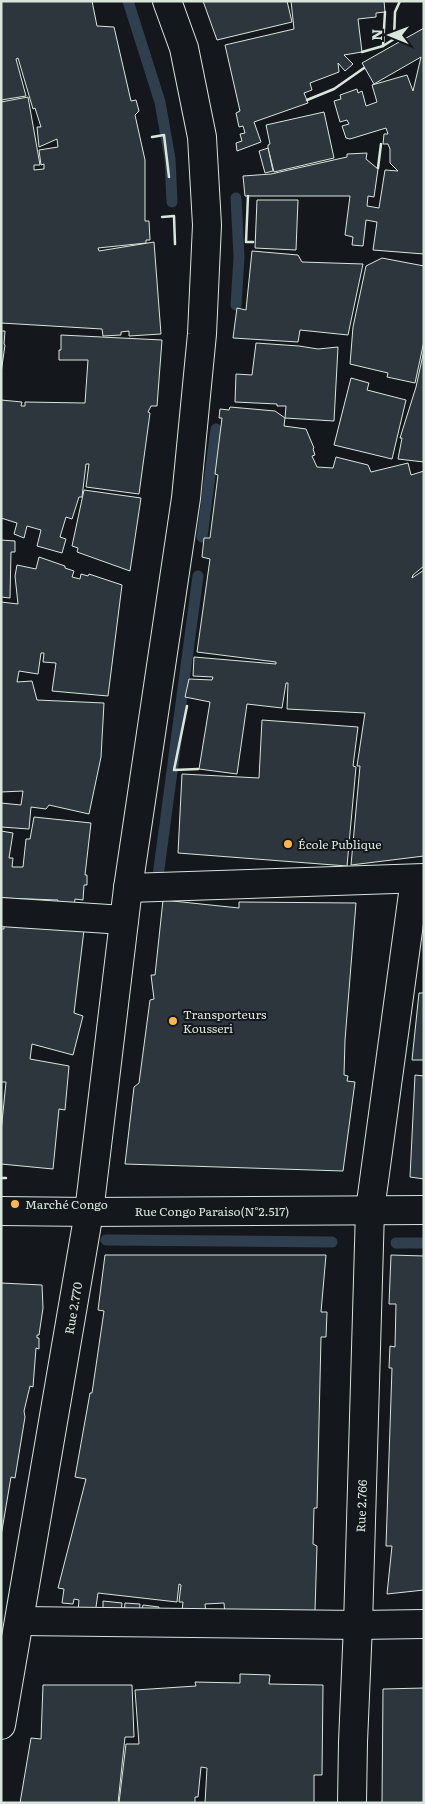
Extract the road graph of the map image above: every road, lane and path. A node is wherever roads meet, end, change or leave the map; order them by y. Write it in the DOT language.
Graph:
graph roads {
  1 [pos="167,1"];
  2 [pos="420,879"];
  3 [pos="128,888"];
  4 [pos="1,912"];
  5 [pos="124,920"];
  6 [pos="370,1210"];
  7 [pos="424,1210"];
  8 [pos="1,1211"];
  9 [pos="89,1212"];
  10 [pos="20,1621"];
  11 [pos="424,1624"];
  12 [pos="358,1625"];
  13 [pos="1,1725"];
  14 [pos="352,1803"];
  1 -- 3 [label="street, Rue 2.770"];
  2 -- 3 [label="street"];
  2 -- 6 [label="street, Rue 2.766"];
  3 -- 5 [label="street, Rue 2.770"];
  4 -- 5 [label="street"];
  5 -- 9 [label="street, Rue 2.770"];
  6 -- 7 [label="street, Rue Congo Paraiso(N°2.517)"];
  6 -- 9 [label="street, Rue Congo Paraiso(N°2.517)"];
  6 -- 12 [label="street, Rue 2.766"];
  8 -- 9 [label="street, Rue Congo Paraiso(N°2.517)"];
  9 -- 10 [label="street, Rue 2.770"];
  10 -- 12 [label="street"];
  10 -- 13 [label="street, Rue 2.770"];
  11 -- 12 [label="street"];
  12 -- 14 [label="street, Rue 2.766"];
}
